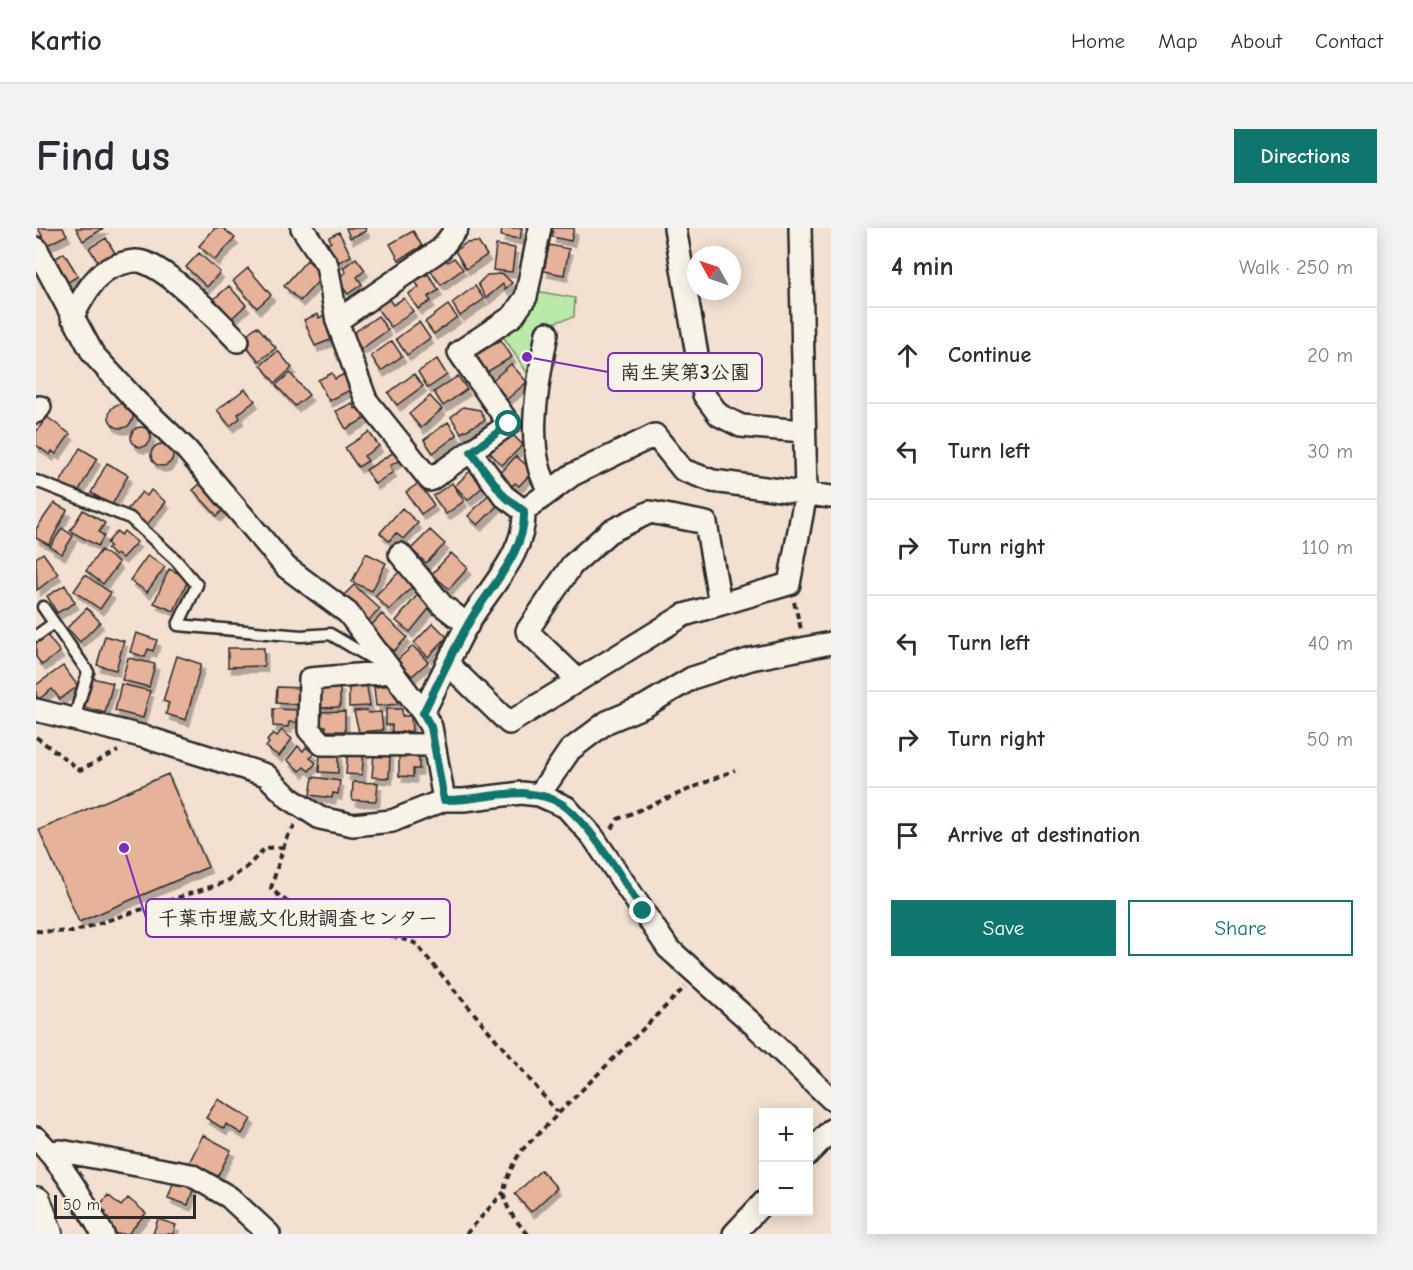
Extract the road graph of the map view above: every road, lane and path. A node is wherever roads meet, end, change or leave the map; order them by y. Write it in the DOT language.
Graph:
graph roads {
  1 [pos="302,228"];
  2 [pos="457,228"];
  3 [pos="540,228"];
  4 [pos="675,228"];
  5 [pos="800,228"];
  6 [pos="36,248"];
  7 [pos="72,317"];
  8 [pos="337,321"];
  9 [pos="547,333"];
  10 [pos="238,341"];
  11 [pos="804,431"];
  12 [pos="471,452"];
  13 [pos="36,481"];
  14 [pos="550,491"];
  15 [pos="806,493"];
  16 [pos="831,497"];
  17 [pos="524,511"];
  18 [pos="400,554"];
  19 [pos="789,584"];
  20 [pos="720,604"];
  21 [pos="43,607"];
  22 [pos="54,623"];
  23 [pos="468,625"];
  24 [pos="36,636"];
  25 [pos="831,643"];
  26 [pos="806,648"];
  27 [pos="448,664"];
  28 [pos="392,672"];
  29 [pos="578,680"];
  30 [pos="36,710"];
  31 [pos="423,713"];
  32 [pos="74,719"];
  33 [pos="36,737"];
  34 [pos="145,737"];
  35 [pos="433,745"];
  36 [pos="735,770"];
  37 [pos="539,795"];
  38 [pos="444,800"];
  39 [pos="305,808"];
  40 [pos="613,836"];
  41 [pos="284,847"];
  42 [pos="36,931"];
  43 [pos="697,976"];
  44 [pos="830,1096"];
  45 [pos="557,1112"];
  46 [pos="831,1130"];
  47 [pos="43,1145"];
  48 [pos="813,1149"];
  49 [pos="505,1191"];
  50 [pos="36,1202"];
  51 [pos="759,1207"];
  52 [pos="47,1234"];
  53 [pos="103,1234"];
  54 [pos="269,1234"];
  55 [pos="466,1234"];
  56 [pos="528,1234"];
  57 [pos="734,1234"];
  1 -- 8 [label="street"];
  2 -- 8 [label="street"];
  3 -- 12 [label="street"];
  4 -- 11 [label="street"];
  5 -- 11 [label="street"];
  6 -- 7 [label="street"];
  7 -- 10 [label="street"];
  7 -- 28 [label="street"];
  8 -- 12 [label="street"];
  9 -- 14 [label="street"];
  11 -- 15 [label="street"];
  12 -- 17 [label="street"];
  13 -- 28 [label="lane"];
  14 -- 15 [label="street"];
  14 -- 17 [label="street"];
  15 -- 16 [label="street"];
  15 -- 19 [label="street"];
  17 -- 23 [label="street"];
  18 -- 23 [label="street"];
  19 -- 20 [label="street"];
  19 -- 26 [label="path"];
  20 -- 29 [label="street"];
  20 -- 29 [label="street"];
  21 -- 22 [label="lane"];
  22 -- 24 [label="lane"];
  22 -- 32 [label="lane"];
  23 -- 27 [label="street"];
  25 -- 26 [label="street"];
  26 -- 37 [label="street"];
  27 -- 29 [label="street"];
  27 -- 31 [label="street"];
  28 -- 31 [label="street"];
  28 -- 35 [label="street"];
  30 -- 32 [label="street"];
  31 -- 35 [label="street"];
  32 -- 34 [label="street"];
  33 -- 34 [label="path"];
  34 -- 39 [label="street"];
  35 -- 38 [label="street"];
  36 -- 40 [label="path"];
  37 -- 38 [label="street"];
  37 -- 43 [label="street"];
  38 -- 39 [label="street"];
  39 -- 41 [label="path"];
  41 -- 42 [label="path"];
  41 -- 45 [label="path"];
  43 -- 44 [label="street"];
  43 -- 45 [label="path"];
  45 -- 49 [label="path"];
  46 -- 48 [label="street"];
  47 -- 53 [label="street"];
  47 -- 54 [label="street"];
  49 -- 55 [label="path"];
  49 -- 56 [label="path"];
  50 -- 52 [label="street"];
  51 -- 57 [label="street"];
}
